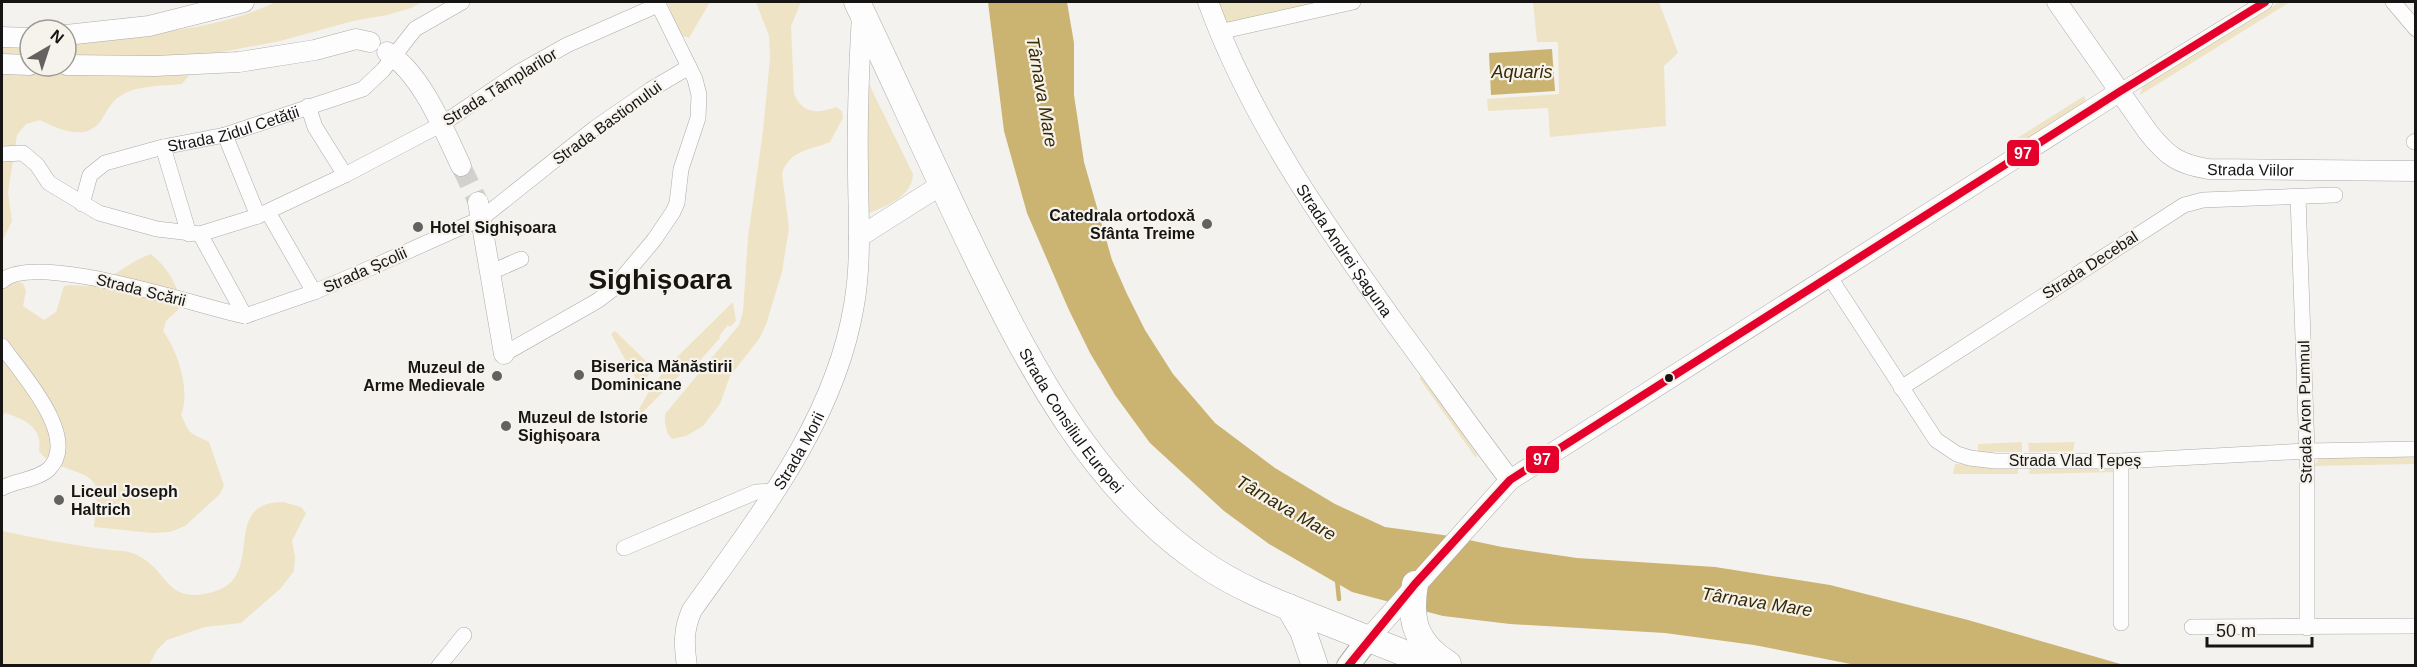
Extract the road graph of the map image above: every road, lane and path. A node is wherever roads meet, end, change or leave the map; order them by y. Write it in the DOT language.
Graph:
graph roads {
  1 [pos="244,2"];
  2 [pos="462,2"];
  3 [pos="1208,2"];
  4 [pos="1353,2"];
  5 [pos="2057,2"];
  6 [pos="2265,2"];
  7 [pos="2393,2"];
  8 [pos="658,3"];
  9 [pos="860,7"];
  10 [pos="2415,29"];
  11 [pos="1219,32"];
  12 [pos="78,34"];
  13 [pos="2,37"];
  14 [pos="18,38"];
  15 [pos="384,50"];
  16 [pos="2,63"];
  17 [pos="18,64"];
  18 [pos="78,65"];
  19 [pos="689,67"];
  20 [pos="2119,92"];
  21 [pos="308,106"];
  22 [pos="442,124"];
  23 [pos="225,135"];
  24 [pos="163,147"];
  25 [pos="2,154"];
  26 [pos="462,166"];
  27 [pos="2415,171"];
  28 [pos="345,175"];
  29 [pos="941,185"];
  30 [pos="2335,195"];
  31 [pos="2298,197"];
  32 [pos="82,204"];
  33 [pos="480,210"];
  34 [pos="263,214"];
  35 [pos="194,234"];
  36 [pos="859,237"];
  37 [pos="521,259"];
  38 [pos="489,273"];
  39 [pos="1829,276"];
  40 [pos="2,282"];
  41 [pos="314,292"];
  42 [pos="245,316"];
  43 [pos="2,346"];
  44 [pos="504,354"];
  45 [pos="1901,388"];
  46 [pos="2415,449"];
  47 [pos="2307,451"];
  48 [pos="2121,461"];
  49 [pos="1510,480"];
  50 [pos="2,488"];
  51 [pos="776,491"];
  52 [pos="624,548"];
  53 [pos="1415,584"];
  54 [pos="1289,607"];
  55 [pos="2121,623"];
  56 [pos="2415,626"];
  57 [pos="2192,627"];
  58 [pos="2307,628"];
  59 [pos="464,635"];
  60 [pos="1368,639"];
  61 [pos="1424,664"];
  62 [pos="439,666"];
  63 [pos="687,666"];
  64 [pos="1315,666"];
  65 [pos="1348,666"];
  66 [pos="1451,666"];
  1 -- 12 [label="street"];
  2 -- 15 [label="street, Strada Zidul Cetății"];
  3 -- 11 [label="street, Strada Andrei Șaguna"];
  4 -- 11 [label="street"];
  5 -- 20 [label="street, Strada Viilor"];
  6 -- 20 [label="street"];
  7 -- 10 [label="street"];
  8 -- 19 [label="street"];
  8 -- 22 [label="street, Strada Tâmplarilor"];
  9 -- 29 [label="highway, Strada Consiliul Europei"];
  9 -- 36 [label="street, Strada Morii"];
  11 -- 49 [label="street, Strada Andrei Șaguna"];
  13 -- 14 [label="street"];
  15 -- 18 [label="street"];
  15 -- 21 [label="street, Strada Zidul Cetății"];
  15 -- 22 [label="street"];
  16 -- 17 [label="street"];
  19 -- 33 [label="street, Strada Bastionului"];
  19 -- 44 [label="street"];
  20 -- 27 [label="street, Strada Viilor"];
  20 -- 39 [label="street"];
  21 -- 23 [label="street, Strada Zidul Cetății"];
  21 -- 28 [label="street"];
  22 -- 26 [label="street"];
  22 -- 28 [label="street, Strada Tâmplarilor"];
  23 -- 24 [label="street, Strada Zidul Cetății"];
  23 -- 34 [label="street"];
  24 -- 32 [label="street, Strada Zidul Cetății"];
  24 -- 35 [label="street"];
  25 -- 32 [label="street"];
  28 -- 34 [label="street, Strada Tâmplarilor"];
  29 -- 36 [label="street"];
  29 -- 54 [label="highway, Strada Consiliul Europei"];
  30 -- 31 [label="street, Strada Decebal"];
  31 -- 45 [label="street, Strada Decebal"];
  31 -- 47 [label="street, Strada Aron Pumnul"];
  32 -- 35 [label="street"];
  33 -- 38 [label="street"];
  33 -- 41 [label="street, Strada Școlii"];
  34 -- 35 [label="street, Strada Tâmplarilor"];
  34 -- 41 [label="street"];
  35 -- 42 [label="street"];
  36 -- 51 [label="street, Strada Morii"];
  37 -- 38 [label="street"];
  38 -- 44 [label="street"];
  39 -- 45 [label="street, Strada Vlad Țepeș"];
  39 -- 49 [label="street"];
  40 -- 42 [label="street, Strada Scării"];
  41 -- 42 [label="street, Strada Școlii"];
  43 -- 50 [label="street"];
  45 -- 48 [label="street, Strada Vlad Țepeș"];
  46 -- 47 [label="street, Strada Vlad Țepeș"];
  47 -- 48 [label="street, Strada Vlad Țepeș"];
  47 -- 58 [label="street, Strada Aron Pumnul"];
  48 -- 55 [label="street"];
  49 -- 53 [label="street"];
  51 -- 52 [label="street"];
  51 -- 63 [label="street, Strada Morii"];
  53 -- 60 [label="street"];
  53 -- 66 [label="highway"];
  54 -- 60 [label="highway, Strada Consiliul Europei"];
  54 -- 64 [label="highway"];
  56 -- 58 [label="street"];
  57 -- 58 [label="street"];
  59 -- 62 [label="street"];
  60 -- 61 [label="highway, Strada Consiliul Europei"];
  60 -- 65 [label="main road"];
}
